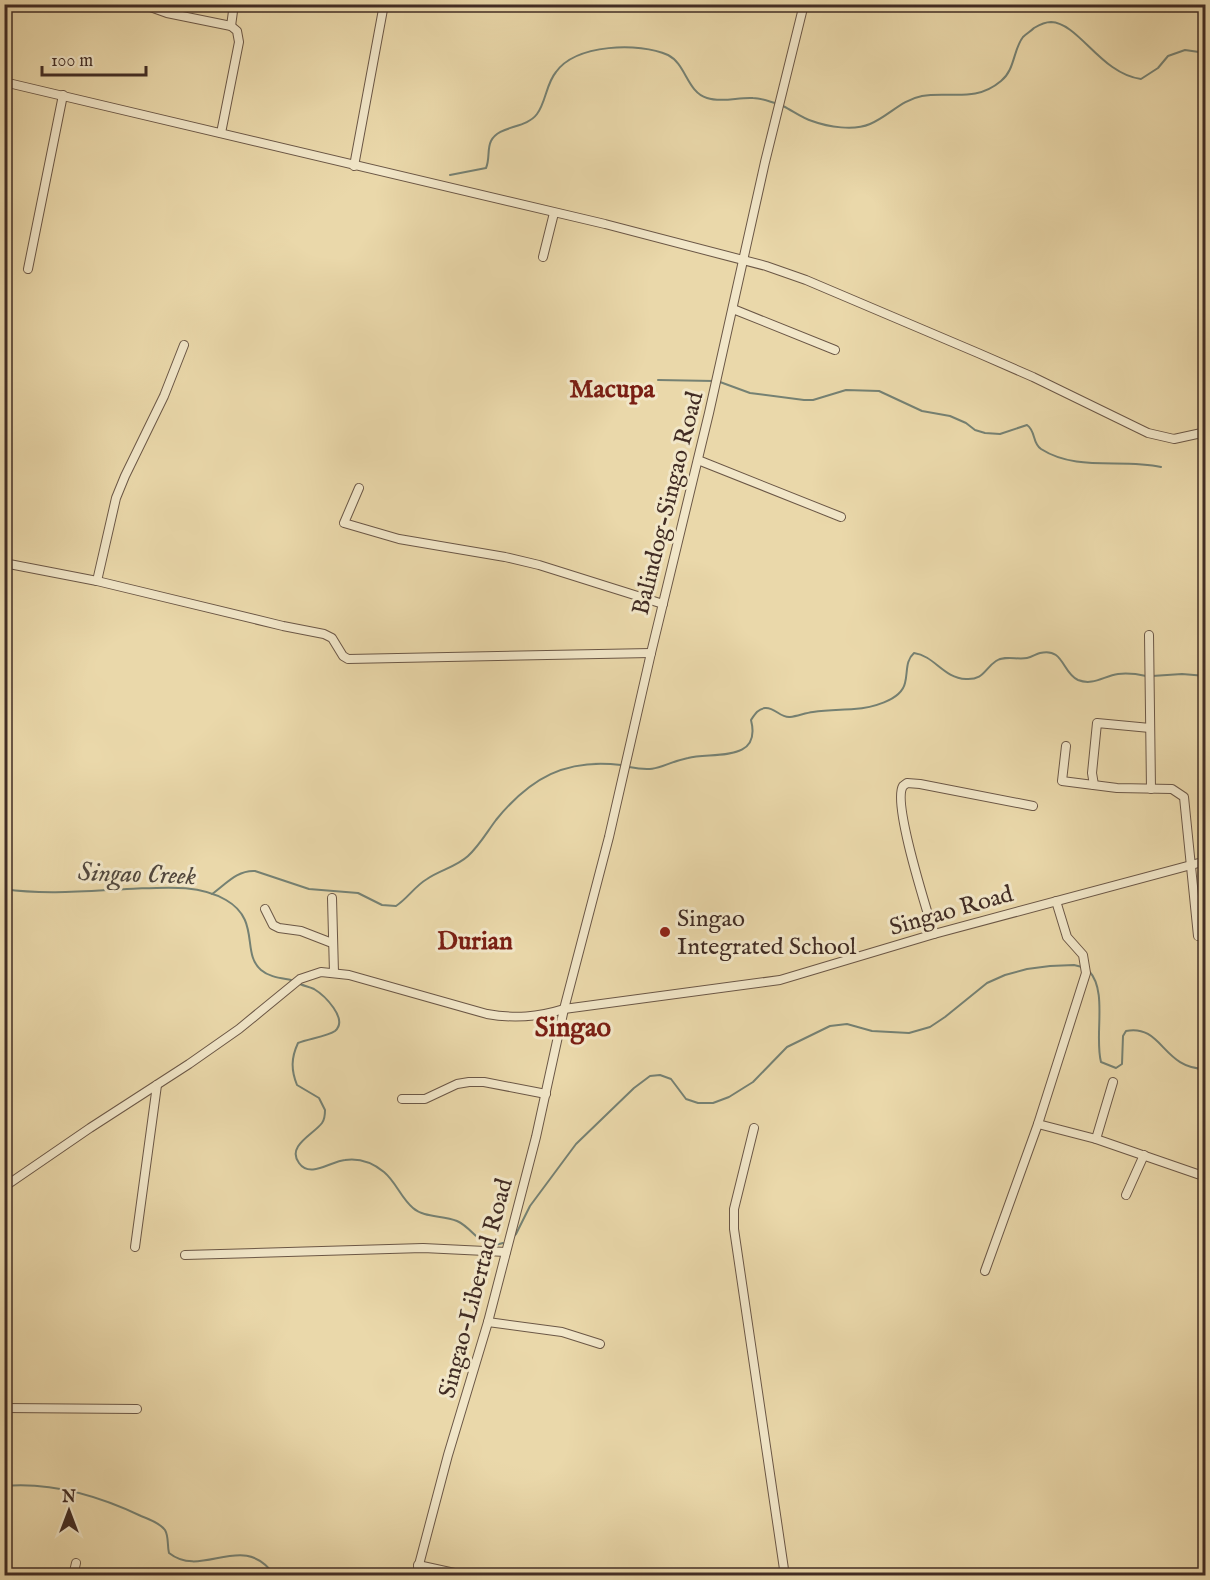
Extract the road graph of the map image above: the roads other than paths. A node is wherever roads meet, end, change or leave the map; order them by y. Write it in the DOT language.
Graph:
graph roads {
  1 [pos="142,4"];
  2 [pos="234,4"];
  3 [pos="384,4"];
  4 [pos="804,4"];
  5 [pos="231,26"];
  6 [pos="4,82"];
  7 [pos="63,95"];
  8 [pos="222,133"];
  9 [pos="354,166"];
  10 [pos="554,213"];
  11 [pos="543,257"];
  12 [pos="744,260"];
  13 [pos="27,269"];
  14 [pos="733,309"];
  15 [pos="184,345"];
  16 [pos="835,350"];
  17 [pos="1206,432"];
  18 [pos="698,460"];
  19 [pos="359,488"];
  20 [pos="842,517"];
  21 [pos="4,563"];
  22 [pos="97,581"];
  23 [pos="663,604"];
  24 [pos="1149,636"];
  25 [pos="651,653"];
  26 [pos="1150,728"];
  27 [pos="1066,746"];
  28 [pos="1094,785"];
  29 [pos="1151,789"];
  30 [pos="1033,806"];
  31 [pos="1206,861"];
  32 [pos="1189,865"];
  33 [pos="332,898"];
  34 [pos="1056,901"];
  35 [pos="265,909"];
  36 [pos="934,934"];
  37 [pos="1198,936"];
  38 [pos="332,943"];
  39 [pos="334,973"];
  40 [pos="564,1009"];
  41 [pos="1113,1082"];
  42 [pos="157,1085"];
  43 [pos="546,1094"];
  44 [pos="402,1099"];
  45 [pos="1038,1124"];
  46 [pos="754,1128"];
  47 [pos="1096,1140"];
  48 [pos="1144,1155"];
  49 [pos="1206,1177"];
  50 [pos="4,1187"];
  51 [pos="1126,1195"];
  52 [pos="135,1246"];
  53 [pos="506,1252"];
  54 [pos="185,1255"];
  55 [pos="985,1271"];
  56 [pos="488,1322"];
  57 [pos="600,1344"];
  58 [pos="4,1408"];
  59 [pos="137,1409"];
  60 [pos="76,1563"];
  61 [pos="418,1565"];
  62 [pos="73,1575"];
  63 [pos="416,1575"];
  64 [pos="468,1575"];
  65 [pos="785,1575"];
  1 -- 5 [label="street"];
  2 -- 5 [label="street"];
  3 -- 9 [label="street"];
  4 -- 12 [label="street, Balindog-Singao Road"];
  5 -- 8 [label="street"];
  6 -- 7 [label="street"];
  7 -- 8 [label="street"];
  7 -- 13 [label="street"];
  8 -- 9 [label="street"];
  9 -- 10 [label="street"];
  10 -- 11 [label="street"];
  10 -- 12 [label="street"];
  12 -- 14 [label="street, Balindog-Singao Road"];
  12 -- 17 [label="street"];
  14 -- 16 [label="street"];
  14 -- 18 [label="street, Balindog-Singao Road"];
  15 -- 22 [label="street"];
  18 -- 20 [label="street"];
  18 -- 23 [label="street, Balindog-Singao Road"];
  19 -- 23 [label="street"];
  21 -- 22 [label="street"];
  22 -- 25 [label="street"];
  23 -- 25 [label="street, Balindog-Singao Road"];
  24 -- 26 [label="street"];
  25 -- 40 [label="street, Balindog-Singao Road"];
  26 -- 28 [label="street"];
  26 -- 29 [label="street"];
  27 -- 28 [label="street"];
  28 -- 29 [label="street"];
  29 -- 32 [label="street"];
  30 -- 36 [label="street"];
  31 -- 32 [label="street, Singao Road"];
  32 -- 34 [label="street, Singao Road"];
  32 -- 37 [label="street"];
  33 -- 38 [label="street"];
  34 -- 36 [label="street, Singao Road"];
  34 -- 45 [label="street"];
  35 -- 38 [label="street"];
  36 -- 40 [label="street, Singao Road"];
  38 -- 39 [label="street"];
  39 -- 40 [label="street, Singao Road"];
  39 -- 42 [label="street"];
  40 -- 43 [label="street, Singao-Libertad Road"];
  41 -- 47 [label="street"];
  42 -- 50 [label="street"];
  42 -- 52 [label="street"];
  43 -- 44 [label="street"];
  43 -- 53 [label="street, Singao-Libertad Road"];
  45 -- 47 [label="street"];
  45 -- 55 [label="street"];
  46 -- 65 [label="street"];
  47 -- 48 [label="street"];
  48 -- 49 [label="street"];
  48 -- 51 [label="street"];
  53 -- 54 [label="street"];
  53 -- 56 [label="street, Singao-Libertad Road"];
  56 -- 57 [label="street"];
  56 -- 61 [label="street, Singao-Libertad Road"];
  58 -- 59 [label="street"];
  60 -- 62 [label="street"];
  61 -- 63 [label="street, Singao-Libertad Road"];
  61 -- 64 [label="street"];
}
